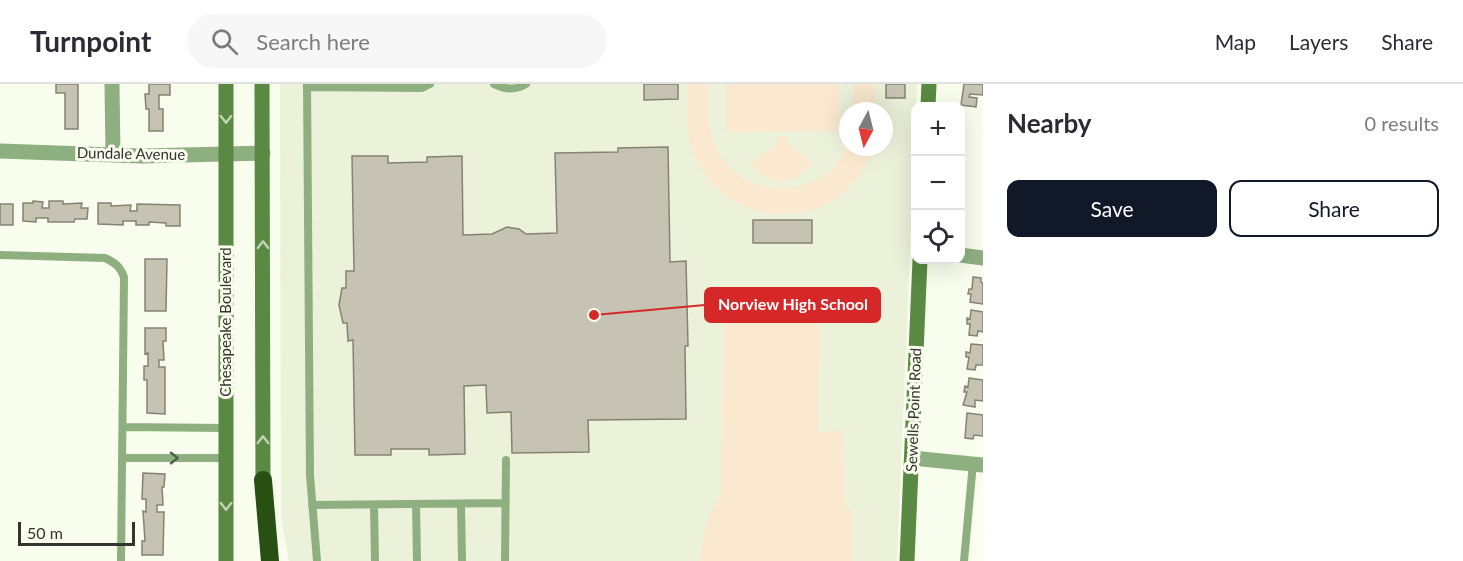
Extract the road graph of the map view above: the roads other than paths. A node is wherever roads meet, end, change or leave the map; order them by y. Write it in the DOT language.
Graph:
graph roads {
  1 [pos="112,84"];
  2 [pos="226,84"];
  3 [pos="262,84"];
  4 [pos="430,84"];
  5 [pos="494,84"];
  6 [pos="526,84"];
  7 [pos="929,84"];
  8 [pos="307,86"];
  9 [pos="351,86"];
  10 [pos="395,86"];
  11 [pos="928,102"];
  12 [pos="0,151"];
  13 [pos="262,153"];
  14 [pos="227,154"];
  15 [pos="113,155"];
  16 [pos="0,255"];
  17 [pos="965,256"];
  18 [pos="983,258"];
  19 [pos="920,264"];
  20 [pos="123,427"];
  21 [pos="226,428"];
  22 [pos="122,458"];
  23 [pos="226,458"];
  24 [pos="912,458"];
  25 [pos="506,460"];
  26 [pos="978,464"];
  27 [pos="263,480"];
  28 [pos="506,503"];
  29 [pos="416,504"];
  30 [pos="461,504"];
  31 [pos="312,505"];
  32 [pos="374,505"];
  33 [pos="121,561"];
  34 [pos="226,561"];
  35 [pos="262,561"];
  36 [pos="270,561"];
  37 [pos="317,561"];
  38 [pos="375,561"];
  39 [pos="417,561"];
  40 [pos="462,561"];
  41 [pos="505,561"];
  42 [pos="907,561"];
  43 [pos="964,561"];
  1 -- 15 [label="street"];
  2 -- 14 [label="main road, Chesapeake Boulevard, one-way"];
  3 -- 13 [label="main road"];
  4 -- 10 [label="lane"];
  5 -- 6 [label="lane"];
  7 -- 11 [label="main road"];
  8 -- 9 [label="lane"];
  8 -- 31 [label="lane"];
  9 -- 10 [label="lane"];
  12 -- 15 [label="street, Dundale Avenue"];
  13 -- 14 [label="street, Dundale Avenue"];
  27 -- 13 [label="main road, one-way"];
  14 -- 15 [label="street, Dundale Avenue"];
  14 -- 21 [label="main road, Chesapeake Boulevard"];
  16 -- 20 [label="lane"];
  17 -- 18 [label="street"];
  19 -- 24 [label="main road, Sewells Point Road"];
  20 -- 21 [label="lane"];
  20 -- 22 [label="lane"];
  21 -- 23 [label="main road, Chesapeake Boulevard"];
  22 -- 23 [label="lane, one-way"];
  22 -- 33 [label="lane"];
  23 -- 34 [label="main road, Chesapeake Boulevard, one-way"];
  24 -- 26 [label="street"];
  24 -- 42 [label="main road, Sewells Point Road"];
  25 -- 28 [label="lane"];
  26 -- 43 [label="lane"];
  27 -- 35 [label="main road"];
  27 -- 36 [label="highway"];
  28 -- 30 [label="lane"];
  28 -- 41 [label="lane"];
  29 -- 30 [label="lane"];
  29 -- 32 [label="lane"];
  29 -- 39 [label="lane"];
  30 -- 40 [label="lane"];
  31 -- 32 [label="lane"];
  31 -- 37 [label="lane"];
  32 -- 38 [label="lane"];
}
